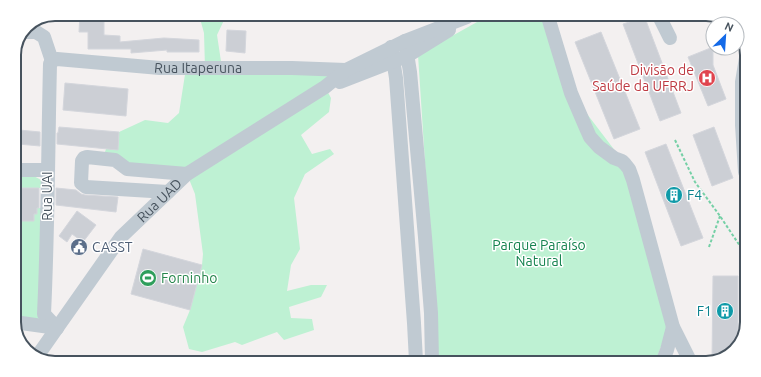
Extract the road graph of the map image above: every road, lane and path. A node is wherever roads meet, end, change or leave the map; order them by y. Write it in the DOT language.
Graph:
graph roads {
  1 [pos="455,21"];
  2 [pos="464,21"];
  3 [pos="549,21"];
  4 [pos="662,21"];
  5 [pos="30,32"];
  6 [pos="670,38"];
  7 [pos="405,41"];
  8 [pos="391,47"];
  9 [pos="407,56"];
  10 [pos="52,61"];
  11 [pos="393,61"];
  12 [pos="346,70"];
  13 [pos="325,87"];
  14 [pos="675,140"];
  15 [pos="127,168"];
  16 [pos="21,170"];
  17 [pos="47,170"];
  18 [pos="187,174"];
  19 [pos="125,189"];
  20 [pos="168,192"];
  21 [pos="720,216"];
  22 [pos="740,246"];
  23 [pos="709,247"];
  24 [pos="21,323"];
  25 [pos="673,327"];
  26 [pos="57,328"];
  27 [pos="40,353"];
  28 [pos="416,356"];
  29 [pos="432,356"];
  30 [pos="665,356"];
  31 [pos="688,356"];
  1 -- 7 [label="street, Rua UAD"];
  2 -- 9 [label="street, Rua UAD"];
  3 -- 25 [label="street"];
  4 -- 6 [label="street"];
  5 -- 10 [label="street"];
  7 -- 8 [label="street, Rua UAD"];
  7 -- 9 [label="street"];
  8 -- 11 [label="street"];
  8 -- 12 [label="street, Rua UAD"];
  9 -- 11 [label="street, Rua UAD"];
  9 -- 29 [label="street"];
  10 -- 12 [label="street, Rua Itaperuna"];
  10 -- 17 [label="street, Rua UAI"];
  11 -- 13 [label="street, Rua UAD"];
  11 -- 28 [label="street"];
  12 -- 13 [label="street, Rua UAD"];
  13 -- 18 [label="street, Rua UAD"];
  14 -- 21 [label="path"];
  15 -- 18 [label="street"];
  15 -- 19 [label="street"];
  15 -- 19 [label="street"];
  16 -- 17 [label="street"];
  17 -- 26 [label="street, Rua UAI"];
  18 -- 20 [label="street, Rua UAD"];
  19 -- 20 [label="street"];
  20 -- 26 [label="street, Rua UAD"];
  21 -- 22 [label="path"];
  21 -- 23 [label="path"];
  24 -- 26 [label="street"];
  25 -- 30 [label="street"];
  25 -- 31 [label="street"];
  26 -- 27 [label="street, Rua UAD"];
}
